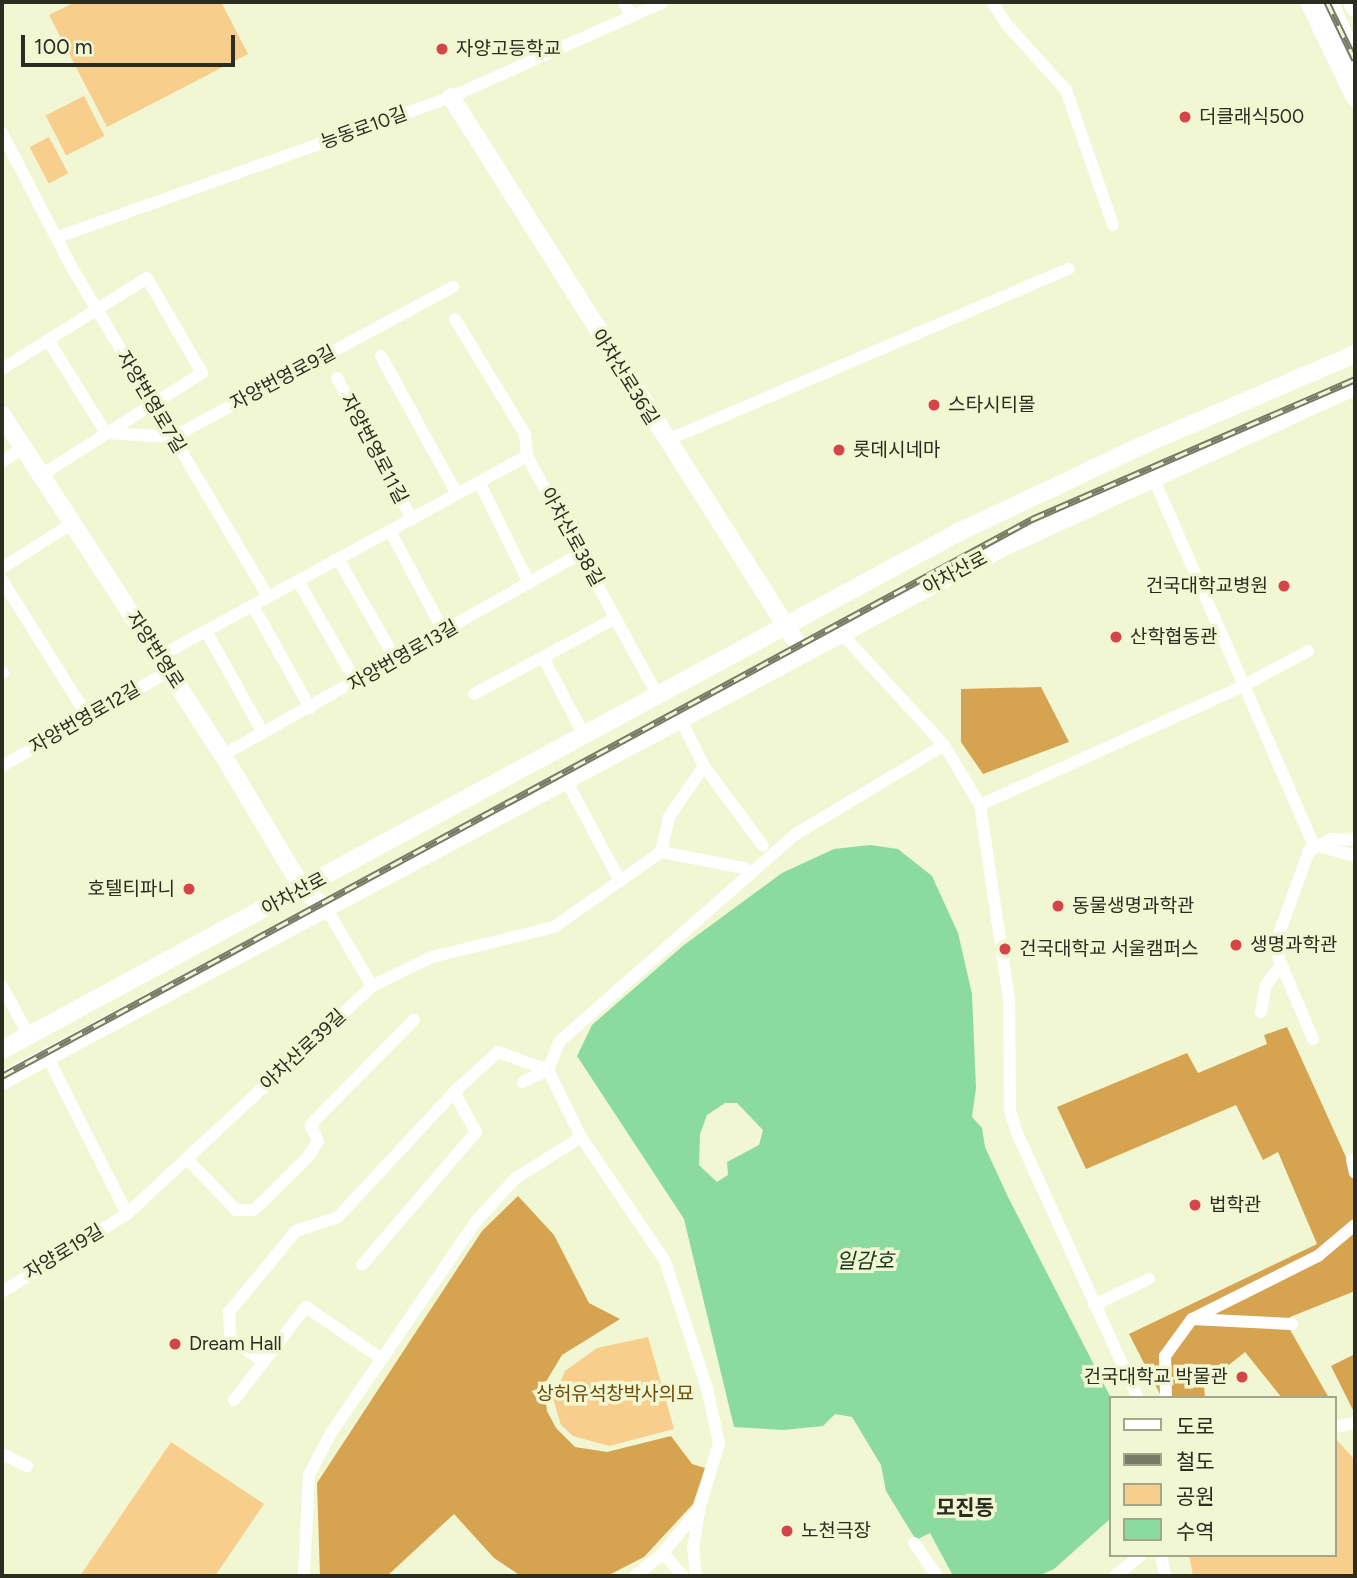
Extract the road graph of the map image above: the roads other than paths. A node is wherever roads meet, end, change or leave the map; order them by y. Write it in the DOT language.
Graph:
graph roads {
  1 [pos="624,2"];
  2 [pos="663,2"];
  3 [pos="992,2"];
  4 [pos="1309,2"];
  5 [pos="1326,2"];
  6 [pos="1336,2"];
  7 [pos="1352,2"];
  8 [pos="1355,8"];
  9 [pos="631,16"];
  10 [pos="1350,36"];
  11 [pos="1355,65"];
  12 [pos="451,97"];
  13 [pos="1355,98"];
  14 [pos="3,140"];
  15 [pos="1113,225"];
  16 [pos="58,237"];
  17 [pos="1069,269"];
  18 [pos="453,287"];
  19 [pos="97,310"];
  20 [pos="455,319"];
  21 [pos="48,340"];
  22 [pos="1355,354"];
  23 [pos="381,356"];
  24 [pos="2,369"];
  25 [pos="337,378"];
  26 [pos="1355,386"];
  27 [pos="153,404"];
  28 [pos="2,415"];
  29 [pos="106,433"];
  30 [pos="173,438"];
  31 [pos="666,441"];
  32 [pos="23,448"];
  33 [pos="527,456"];
  34 [pos="2,462"];
  35 [pos="41,475"];
  36 [pos="1153,477"];
  37 [pos="479,482"];
  38 [pos="457,494"];
  39 [pos="412,519"];
  40 [pos="73,523"];
  41 [pos="390,531"];
  42 [pos="581,553"];
  43 [pos="338,559"];
  44 [pos="2,568"];
  45 [pos="2,580"];
  46 [pos="298,581"];
  47 [pos="529,583"];
  48 [pos="268,597"];
  49 [pos="253,606"];
  50 [pos="615,618"];
  51 [pos="785,623"];
  52 [pos="206,631"];
  53 [pos="444,632"];
  54 [pos="841,633"];
  55 [pos="1308,651"];
  56 [pos="803,653"];
  57 [pos="543,657"];
  58 [pos="396,660"];
  59 [pos="164,663"];
  60 [pos="356,682"];
  61 [pos="1243,686"];
  62 [pos="474,694"];
  63 [pos="657,694"];
  64 [pos="310,708"];
  65 [pos="88,716"];
  66 [pos="681,720"];
  67 [pos="263,733"];
  68 [pos="584,735"];
  69 [pos="944,745"];
  70 [pos="223,755"];
  71 [pos="2,766"];
  72 [pos="704,766"];
  73 [pos="566,780"];
  74 [pos="980,804"];
  75 [pos="1355,840"];
  76 [pos="763,846"];
  77 [pos="1314,846"];
  78 [pos="661,852"];
  79 [pos="1355,856"];
  80 [pos="744,868"];
  81 [pos="620,881"];
  82 [pos="303,889"];
  83 [pos="326,908"];
  84 [pos="1282,964"];
  85 [pos="2,986"];
  86 [pos="372,986"];
  87 [pos="1261,1012"];
  88 [pos="414,1020"];
  89 [pos="29,1036"];
  90 [pos="1312,1040"];
  91 [pos="2,1050"];
  92 [pos="47,1056"];
  93 [pos="548,1070"];
  94 [pos="2,1081"];
  95 [pos="523,1082"];
  96 [pos="454,1092"];
  97 [pos="581,1137"];
  98 [pos="187,1158"];
  99 [pos="127,1214"];
  100 [pos="1355,1225"];
  101 [pos="362,1265"];
  102 [pos="1149,1279"];
  103 [pos="18,1280"];
  104 [pos="2,1283"];
  105 [pos="2,1292"];
  106 [pos="1094,1304"];
  107 [pos="1192,1320"];
  108 [pos="1292,1324"];
  109 [pos="382,1359"];
  110 [pos="264,1362"];
  111 [pos="1137,1396"];
  112 [pos="1166,1396"];
  113 [pos="234,1400"];
  114 [pos="1345,1424"];
  115 [pos="1355,1434"];
  116 [pos="2,1454"];
  117 [pos="27,1466"];
  118 [pos="699,1510"];
  119 [pos="914,1543"];
  120 [pos="663,1553"];
  121 [pos="1138,1557"];
  122 [pos="1161,1557"];
  123 [pos="304,1576"];
  124 [pos="635,1576"];
  125 [pos="683,1576"];
  126 [pos="696,1576"];
  127 [pos="937,1576"];
  128 [pos="1115,1576"];
  129 [pos="1164,1576"];
  1 -- 9 [label="street"];
  2 -- 9 [label="street, 능동로10길"];
  3 -- 15 [label="street"];
  4 -- 13 [label="main road"];
  5 -- 10 [label="highway"];
  6 -- 10 [label="highway"];
  7 -- 8 [label="main road"];
  9 -- 12 [label="street, 능동로10길"];
  10 -- 11 [label="highway"];
  12 -- 16 [label="street, 능동로10길"];
  12 -- 31 [label="main road, 아차산로36길"];
  14 -- 16 [label="street, 자양번영로7길"];
  16 -- 19 [label="street, 자양번영로7길"];
  17 -- 31 [label="street"];
  18 -- 30 [label="street, 자양번영로9길"];
  19 -- 21 [label="street"];
  19 -- 27 [label="street, 자양번영로7길"];
  19 -- 27 [label="street"];
  20 -- 33 [label="street"];
  21 -- 24 [label="street"];
  21 -- 29 [label="street"];
  22 -- 51 [label="main road, 아차산로"];
  23 -- 38 [label="street"];
  25 -- 39 [label="street, 자양번영로11길"];
  26 -- 36 [label="main road, 아차산로"];
  27 -- 29 [label="street"];
  27 -- 30 [label="street, 자양번영로7길"];
  28 -- 32 [label="main road, 자양번영로"];
  29 -- 30 [label="street"];
  29 -- 35 [label="street"];
  30 -- 48 [label="street, 자양번영로7길"];
  31 -- 51 [label="main road, 아차산로36길"];
  32 -- 34 [label="street"];
  32 -- 35 [label="main road, 자양번영로"];
  33 -- 37 [label="street, 자양번영로11길"];
  33 -- 42 [label="street, 아차산로38길"];
  35 -- 40 [label="main road, 자양번영로"];
  36 -- 54 [label="main road, 아차산로"];
  36 -- 61 [label="street"];
  37 -- 38 [label="street, 자양번영로11길"];
  37 -- 47 [label="street"];
  38 -- 39 [label="street, 자양번영로11길"];
  39 -- 41 [label="street, 자양번영로11길"];
  40 -- 44 [label="street"];
  40 -- 59 [label="main road, 자양번영로"];
  41 -- 43 [label="street, 자양번영로11길"];
  41 -- 53 [label="street, 자양번영로11길"];
  42 -- 47 [label="street, 자양번영로13길"];
  42 -- 50 [label="street, 아차산로38길"];
  43 -- 46 [label="street, 자양번영로11길"];
  43 -- 58 [label="street"];
  45 -- 65 [label="street"];
  46 -- 48 [label="street, 자양번영로11길"];
  46 -- 60 [label="street"];
  47 -- 53 [label="street, 자양번영로13길"];
  48 -- 49 [label="street, 자양번영로11길"];
  49 -- 52 [label="street, 자양번영로11길"];
  49 -- 64 [label="street"];
  50 -- 57 [label="street"];
  50 -- 63 [label="street, 아차산로38길"];
  51 -- 56 [label="main road, 아차산로36길"];
  51 -- 63 [label="main road, 아차산로"];
  52 -- 59 [label="street, 자양번영로11길"];
  52 -- 67 [label="street"];
  53 -- 58 [label="street, 자양번영로13길"];
  54 -- 56 [label="main road, 아차산로"];
  54 -- 69 [label="street"];
  55 -- 61 [label="street"];
  56 -- 66 [label="main road, 아차산로"];
  57 -- 62 [label="street"];
  57 -- 68 [label="street"];
  58 -- 60 [label="street, 자양번영로13길"];
  59 -- 65 [label="street, 자양번영로12길"];
  59 -- 70 [label="main road, 자양번영로"];
  60 -- 64 [label="street, 자양번영로13길"];
  61 -- 74 [label="street"];
  61 -- 77 [label="street"];
  63 -- 68 [label="main road, 아차산로"];
  64 -- 67 [label="street, 자양번영로13길"];
  65 -- 71 [label="street, 자양번영로12길"];
  66 -- 72 [label="street"];
  66 -- 73 [label="main road, 아차산로"];
  67 -- 70 [label="street, 자양번영로13길"];
  68 -- 82 [label="main road, 아차산로"];
  69 -- 74 [label="street"];
  69 -- 93 [label="street"];
  70 -- 82 [label="main road, 자양번영로"];
  72 -- 76 [label="street"];
  72 -- 78 [label="street"];
  73 -- 81 [label="street"];
  73 -- 83 [label="main road, 아차산로"];
  74 -- 106 [label="street"];
  75 -- 77 [label="street"];
  77 -- 79 [label="street"];
  77 -- 84 [label="street"];
  78 -- 80 [label="street"];
  78 -- 81 [label="street, 아차산로39길"];
  81 -- 86 [label="street, 아차산로39길"];
  82 -- 83 [label="main road, 자양번영로"];
  82 -- 89 [label="main road, 아차산로"];
  83 -- 86 [label="street, 아차산로"];
  83 -- 92 [label="main road, 아차산로"];
  84 -- 87 [label="street"];
  84 -- 90 [label="street"];
  85 -- 89 [label="street"];
  86 -- 98 [label="street, 아차산로39길"];
  88 -- 98 [label="street"];
  89 -- 91 [label="main road, 아차산로"];
  92 -- 94 [label="main road, 아차산로"];
  92 -- 99 [label="street"];
  93 -- 95 [label="street"];
  93 -- 96 [label="street"];
  93 -- 97 [label="street"];
  96 -- 101 [label="street"];
  96 -- 110 [label="street"];
  97 -- 109 [label="street"];
  97 -- 118 [label="street"];
  98 -- 99 [label="street, 아차산로39길"];
  99 -- 103 [label="street, 자양로19길"];
  100 -- 107 [label="street"];
  102 -- 106 [label="street"];
  103 -- 104 [label="street"];
  103 -- 105 [label="street, 자양로19길"];
  106 -- 111 [label="street"];
  107 -- 108 [label="street"];
  107 -- 112 [label="street"];
  109 -- 110 [label="street"];
  109 -- 123 [label="street"];
  110 -- 113 [label="street"];
  114 -- 115 [label="street"];
  116 -- 117 [label="street"];
  118 -- 120 [label="street"];
  118 -- 126 [label="street"];
  119 -- 127 [label="street"];
  120 -- 124 [label="street"];
  120 -- 125 [label="street"];
  121 -- 128 [label="street"];
  122 -- 129 [label="street"];
}
